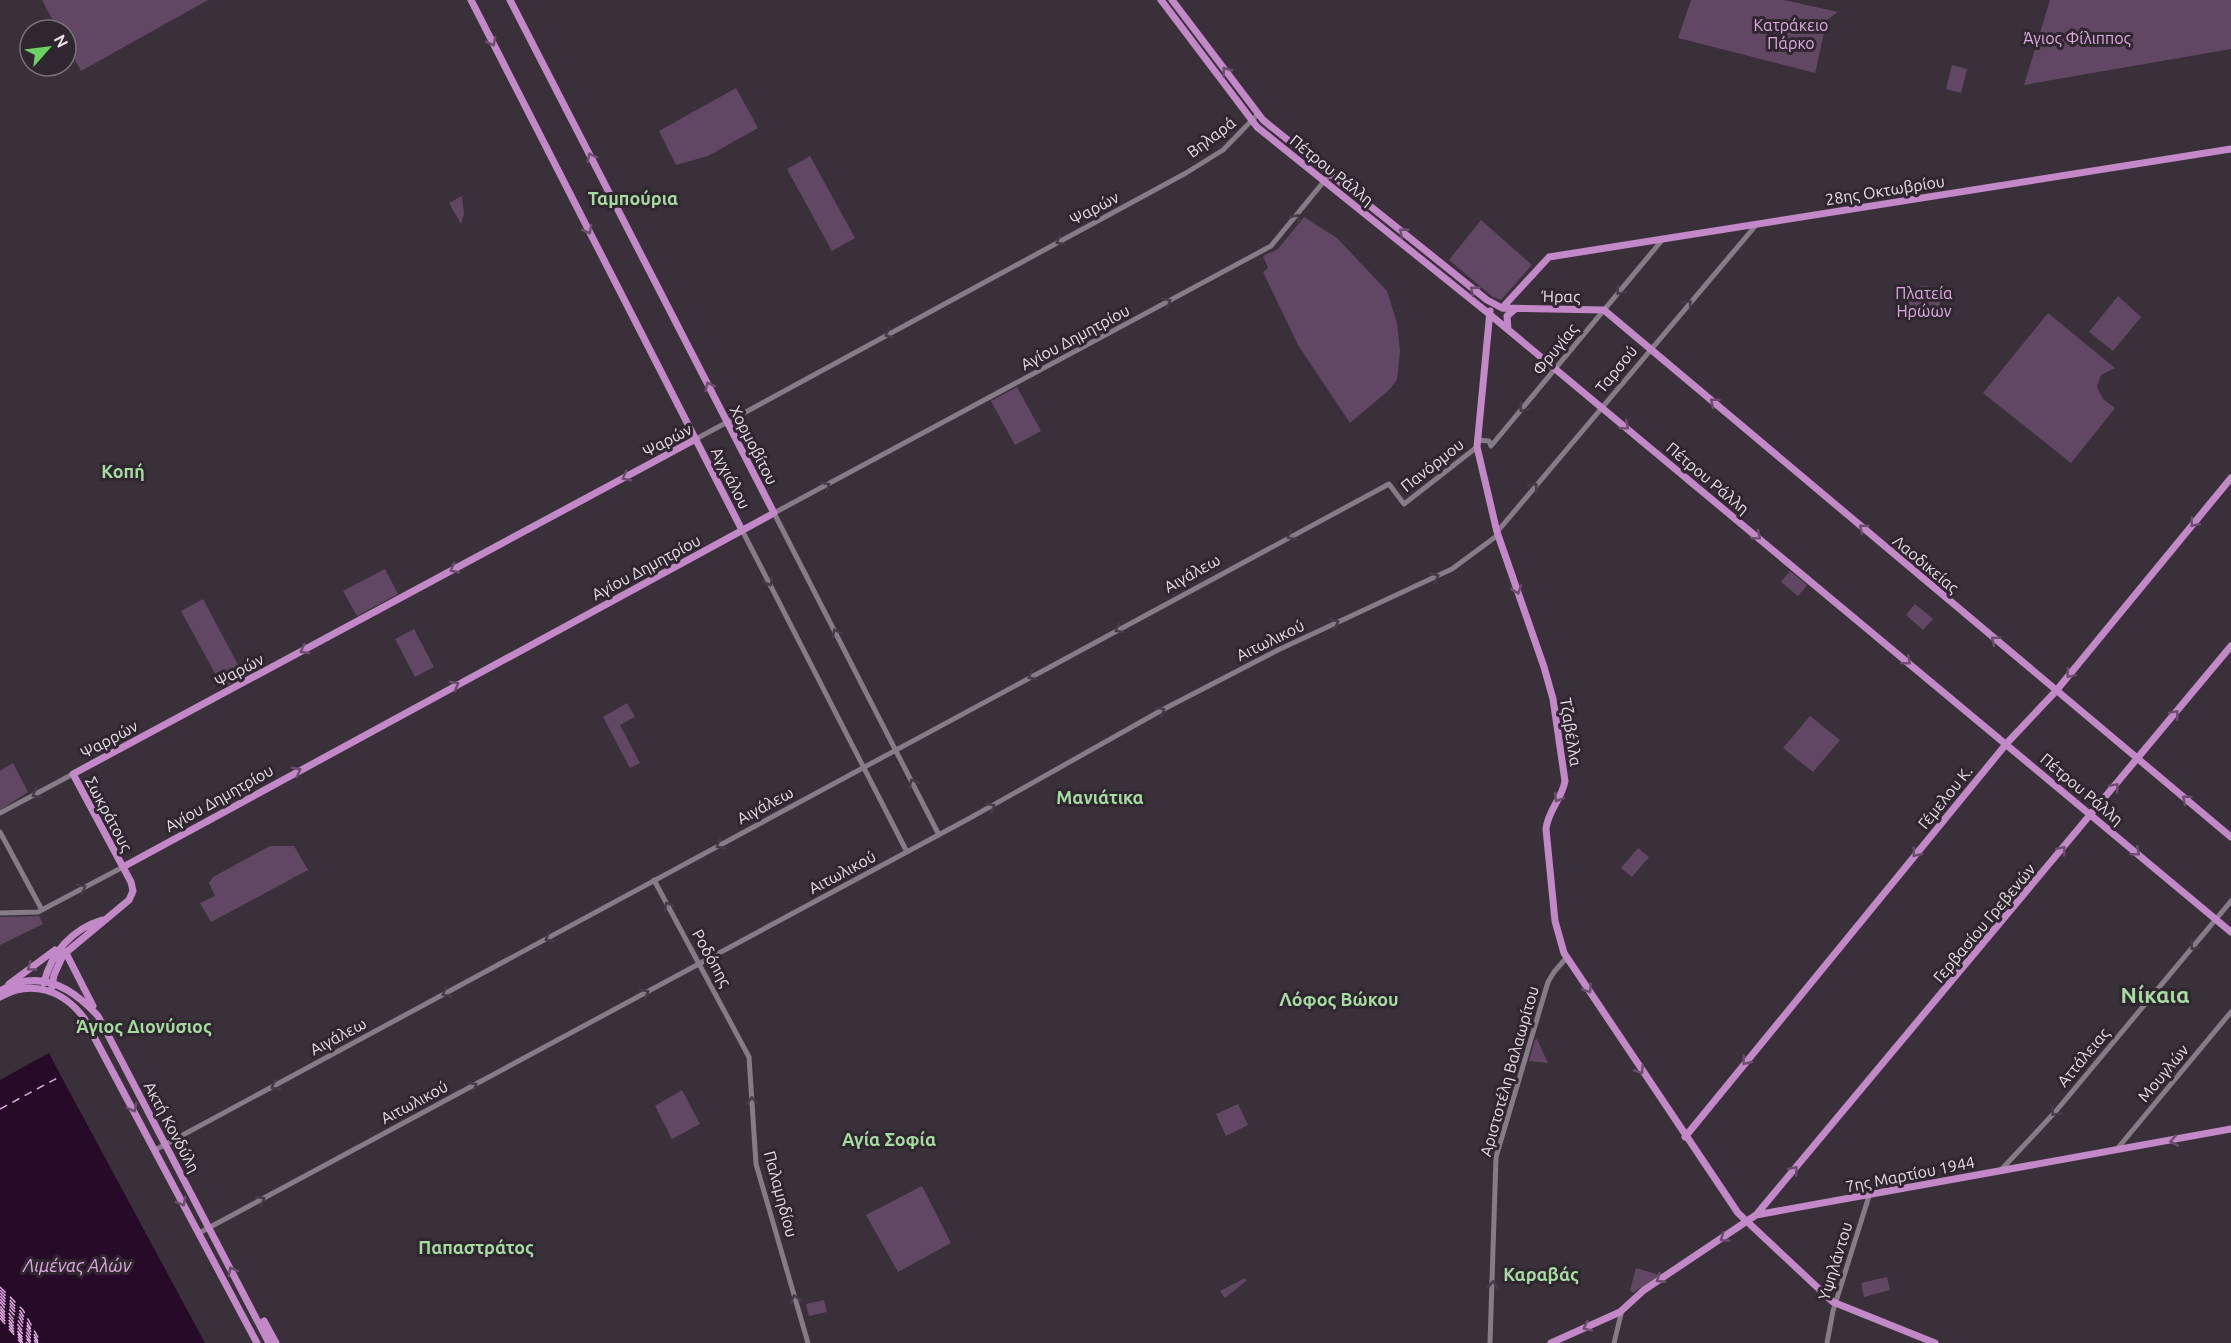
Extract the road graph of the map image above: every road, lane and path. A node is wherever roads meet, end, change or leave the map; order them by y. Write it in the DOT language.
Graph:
graph roads {
  1 [pos="471,0"];
  2 [pos="510,0"];
  3 [pos="1161,0"];
  4 [pos="1172,0"];
  5 [pos="1258,114"];
  6 [pos="1252,122"];
  7 [pos="2231,149"];
  8 [pos="1186,173"];
  9 [pos="1330,174"];
  10 [pos="1324,182"];
  11 [pos="1756,224"];
  12 [pos="1663,239"];
  13 [pos="1498,307"];
  14 [pos="1517,308"];
  15 [pos="1604,310"];
  16 [pos="1488,313"];
  17 [pos="1508,329"];
  18 [pos="1650,348"];
  19 [pos="1556,369"];
  20 [pos="1602,407"];
  21 [pos="727,423"];
  22 [pos="696,440"];
  23 [pos="1477,444"];
  24 [pos="2231,478"];
  25 [pos="1389,484"];
  26 [pos="774,513"];
  27 [pos="742,530"];
  28 [pos="1497,533"];
  29 [pos="2231,646"];
  30 [pos="2056,692"];
  31 [pos="159,728"];
  32 [pos="2007,743"];
  33 [pos="896,750"];
  34 [pos="2138,759"];
  35 [pos="864,767"];
  36 [pos="73,774"];
  37 [pos="0,813"];
  38 [pos="2092,814"];
  39 [pos="0,832"];
  40 [pos="939,835"];
  41 [pos="2231,837"];
  42 [pos="908,852"];
  43 [pos="123,867"];
  44 [pos="654,880"];
  45 [pos="2231,901"];
  46 [pos="42,910"];
  47 [pos="0,913"];
  48 [pos="2216,919"];
  49 [pos="2231,932"];
  50 [pos="63,950"];
  51 [pos="1567,957"];
  52 [pos="700,964"];
  53 [pos="45,980"];
  54 [pos="53,982"];
  55 [pos="2,989"];
  56 [pos="42,989"];
  57 [pos="51,992"];
  58 [pos="0,997"];
  59 [pos="2231,1012"];
  60 [pos="98,1016"];
  61 [pos="746,1049"];
  62 [pos="2231,1129"];
  63 [pos="1685,1137"];
  64 [pos="166,1144"];
  65 [pos="155,1150"];
  66 [pos="2116,1151"];
  67 [pos="1999,1172"];
  68 [pos="1869,1196"];
  69 [pos="1756,1215"];
  70 [pos="1746,1222"];
  71 [pos="210,1228"];
  72 [pos="199,1233"];
  73 [pos="1837,1303"];
  74 [pos="1622,1310"];
  75 [pos="255,1313"];
  76 [pos="257,1343"];
  77 [pos="269,1343"];
  78 [pos="276,1343"];
  79 [pos="808,1343"];
  80 [pos="1490,1343"];
  81 [pos="1551,1343"];
  82 [pos="1614,1343"];
  83 [pos="1827,1343"];
  84 [pos="1935,1343"];
  1 -- 22 [label="main road, Αγχιάλου, one-way"];
  21 -- 2 [label="main road, Χορμοβίτου, one-way"];
  3 -- 6 [label="main road, Πέτρου Ράλλη"];
  5 -- 4 [label="main road, Πέτρου Ράλλη, one-way"];
  5 -- 6 [label="street, Βηλαρά"];
  5 -- 9 [label="main road, Πέτρου Ράλλη"];
  6 -- 8 [label="street, Βηλαρά"];
  6 -- 10 [label="main road, Πέτρου Ράλλη"];
  7 -- 11 [label="main road, 28ης Οκτωβρίου"];
  8 -- 21 [label="street, Ψαρών, one-way"];
  9 -- 10 [label="street, Αγίου Δημητρίου"];
  13 -- 9 [label="main road, Πέτρου Ράλλη, one-way"];
  10 -- 16 [label="main road, Πέτρου Ράλλη"];
  26 -- 10 [label="street, Αγίου Δημητρίου, one-way"];
  11 -- 12 [label="main road, 28ης Οκτωβρίου"];
  18 -- 11 [label="street, Ταρσού, one-way"];
  12 -- 13 [label="main road, 28ης Οκτωβρίου"];
  12 -- 15 [label="street, Φρυγίας, one-way"];
  13 -- 14 [label="main road"];
  13 -- 16 [label="main road"];
  14 -- 15 [label="main road, Ήρας"];
  14 -- 17 [label="main road"];
  15 -- 18 [label="main road, Λαοδικείας"];
  15 -- 19 [label="street, Φρυγίας"];
  16 -- 17 [label="main road, Πέτρου Ράλλη"];
  16 -- 23 [label="main road, Τζαβέλλα"];
  17 -- 19 [label="main road, Πέτρου Ράλλη"];
  18 -- 20 [label="street, Ταρσού"];
  30 -- 18 [label="main road, Λαοδικείας, one-way"];
  19 -- 20 [label="main road, Πέτρου Ράλλη"];
  19 -- 23 [label="street, Φρυγίας, one-way"];
  28 -- 20 [label="street, Ταρσού, one-way"];
  20 -- 32 [label="main road, Πέτρου Ράλλη, one-way"];
  21 -- 22 [label="street, Ψαρών"];
  21 -- 26 [label="main road, Χορμοβίτου"];
  22 -- 27 [label="main road, Αγχιάλου"];
  22 -- 31 [label="main road, Ψαρών, one-way"];
  23 -- 25 [label="street, Πανόρμου"];
  23 -- 28 [label="main road, Τζαβέλλα"];
  24 -- 30 [label="main road, Γέμελου Κ., one-way"];
  25 -- 33 [label="street, Αιγάλεω, one-way"];
  26 -- 27 [label="main road, Αγίου Δημητρίου"];
  33 -- 26 [label="street, Χορμοβίτου, one-way"];
  27 -- 35 [label="street, Αγχιάλου, one-way"];
  43 -- 27 [label="main road, Αγίου Δημητρίου, one-way"];
  40 -- 28 [label="street, Αιτωλικού, one-way"];
  28 -- 51 [label="main road, Τζαβέλλα, one-way"];
  34 -- 29 [label="main road, Γερβασίου Γρεβενών, one-way"];
  30 -- 32 [label="main road, Γέμελου Κ."];
  30 -- 34 [label="main road, Λαοδικείας"];
  31 -- 36 [label="main road, Ψαρρών"];
  32 -- 38 [label="main road, Πέτρου Ράλλη"];
  32 -- 63 [label="main road, Γέμελου Κ., one-way"];
  33 -- 35 [label="street, Αιγάλεω"];
  40 -- 33 [label="street, Χορμοβίτου, one-way"];
  38 -- 34 [label="main road, Γερβασίου Γρεβενών, one-way"];
  41 -- 34 [label="main road, Λαοδικείας, one-way"];
  35 -- 42 [label="street, Αγχιάλου"];
  35 -- 44 [label="street, Αιγάλεω, one-way"];
  36 -- 37 [label="street, one-way"];
  36 -- 43 [label="main road, Σωκράτους"];
  38 -- 48 [label="main road, Πέτρου Ράλλη, one-way"];
  69 -- 38 [label="main road, Γερβασίου Γρεβενών, one-way"];
  39 -- 46 [label="street"];
  40 -- 42 [label="street, Αιτωλικού"];
  42 -- 52 [label="street, Αιτωλικού"];
  46 -- 43 [label="street, Αγίου Δημητρίου, one-way"];
  43 -- 50 [label="main road, Σωκράτους"];
  52 -- 44 [label="street, Ροδόπης, one-way"];
  44 -- 64 [label="street, Αιγάλεω, one-way"];
  45 -- 48 [label="street, Αττάλειας"];
  46 -- 47 [label="street"];
  48 -- 49 [label="main road, Πέτρου Ράλλη"];
  48 -- 67 [label="street, Αττάλειας, one-way"];
  50 -- 53 [label="main road"];
  50 -- 54 [label="main road"];
  50 -- 55 [label="main road, one-way"];
  50 -- 60 [label="main road"];
  51 -- 63 [label="main road, Τζαβέλλα, one-way"];
  80 -- 51 [label="street, Αριστοτέλη Βαλαωρίτου, one-way"];
  52 -- 61 [label="street, Ροδόπης"];
  71 -- 52 [label="street, Αιτωλικού, one-way"];
  53 -- 54 [label="main road, Ακτή Κονδύλη"];
  53 -- 55 [label="main road, Ακτή Κονδύλη"];
  53 -- 56 [label="main road"];
  54 -- 57 [label="main road"];
  54 -- 60 [label="main road, Ακτή Κονδύλη"];
  56 -- 57 [label="main road, Ακτή Κονδύλη"];
  56 -- 58 [label="main road, Ακτή Κονδύλη"];
  57 -- 65 [label="main road, Ακτή Κονδύλη, one-way"];
  59 -- 66 [label="street, Μουγλών"];
  60 -- 64 [label="main road, Ακτή Κονδύλη"];
  79 -- 61 [label="street, Παλαμηδίου, one-way"];
  62 -- 66 [label="main road, 7ης Μαρτίου 1944, one-way"];
  63 -- 70 [label="main road, Τζαβέλλα"];
  64 -- 65 [label="street, Αιγάλεω"];
  64 -- 71 [label="main road, Ακτή Κονδύλη"];
  65 -- 72 [label="main road, Ακτή Κονδύλη, one-way"];
  66 -- 67 [label="main road, 7ης Μαρτίου 1944"];
  67 -- 68 [label="main road, 7ης Μαρτίου 1944"];
  68 -- 69 [label="main road, 7ης Μαρτίου 1944"];
  68 -- 73 [label="street, Υψηλάντου"];
  69 -- 70 [label="main road, 7ης Μαρτίου 1944"];
  70 -- 73 [label="main road, Τζαβέλλα"];
  70 -- 74 [label="main road, 7ης Μαρτίου 1944, one-way"];
  71 -- 72 [label="street, Αιτωλικού"];
  75 -- 71 [label="main road, Ακτή Κονδύλη, one-way"];
  72 -- 76 [label="main road, Ακτή Κονδύλη"];
  73 -- 83 [label="street, Υψηλάντου"];
  73 -- 84 [label="main road, Τζαβέλλα"];
  74 -- 81 [label="main road, 7ης Μαρτίου 1944, one-way"];
  74 -- 82 [label="street"];
  75 -- 77 [label="main road"];
  75 -- 78 [label="main road, Ακτή Κονδύλη"];
}
